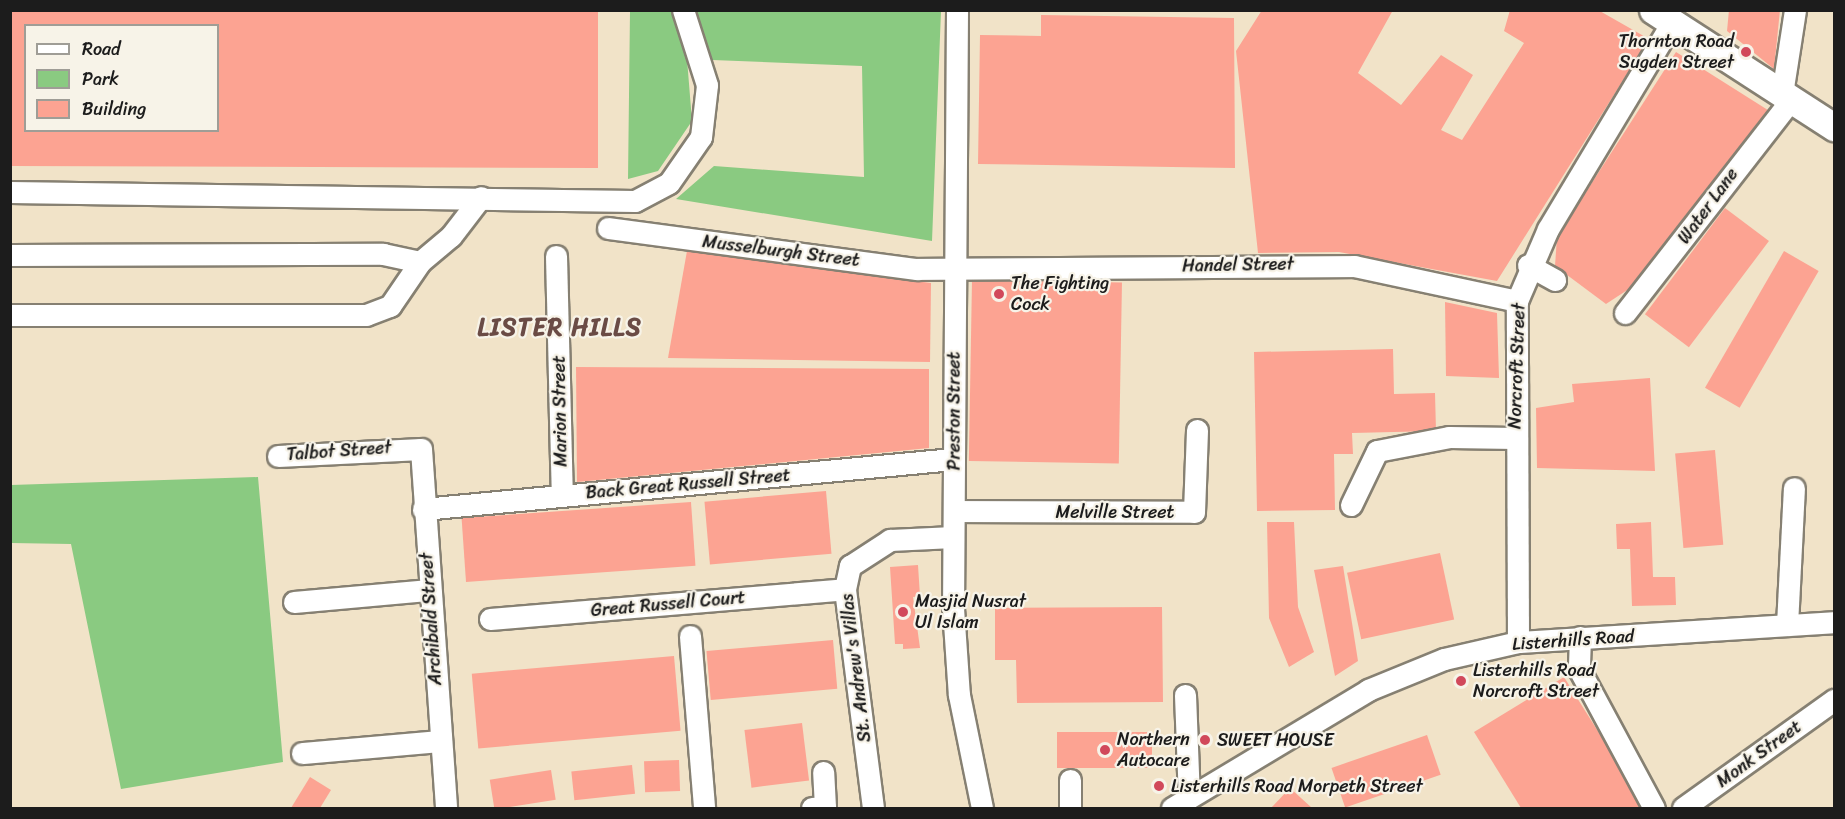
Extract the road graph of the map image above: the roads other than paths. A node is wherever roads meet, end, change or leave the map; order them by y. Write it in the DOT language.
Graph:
graph roads {
  1 [pos="683,10"];
  2 [pos="957,10"];
  3 [pos="1795,10"];
  4 [pos="1662,17"];
  5 [pos="1787,97"];
  6 [pos="1834,126"];
  7 [pos="10,192"];
  8 [pos="481,197"];
  9 [pos="608,228"];
  10 [pos="10,255"];
  11 [pos="556,256"];
  12 [pos="420,262"];
  13 [pos="1528,265"];
  14 [pos="955,270"];
  15 [pos="1555,280"];
  16 [pos="1517,301"];
  17 [pos="1625,313"];
  18 [pos="10,315"];
  19 [pos="1197,430"];
  20 [pos="1515,438"];
  21 [pos="401,446"];
  22 [pos="278,456"];
  23 [pos="953,459"];
  24 [pos="1794,488"];
  25 [pos="562,494"];
  26 [pos="1351,505"];
  27 [pos="423,509"];
  28 [pos="954,512"];
  29 [pos="953,537"];
  30 [pos="845,589"];
  31 [pos="429,590"];
  32 [pos="294,602"];
  33 [pos="490,619"];
  34 [pos="689,619"];
  35 [pos="1787,625"];
  36 [pos="1832,626"];
  37 [pos="1580,637"];
  38 [pos="1518,642"];
  39 [pos="1185,694"];
  40 [pos="1834,700"];
  41 [pos="440,741"];
  42 [pos="302,753"];
  43 [pos="823,772"];
  44 [pos="1070,780"];
  45 [pos="1181,803"];
  46 [pos="446,808"];
  47 [pos="704,808"];
  48 [pos="812,808"];
  49 [pos="873,808"];
  50 [pos="982,808"];
  51 [pos="1070,808"];
  52 [pos="1654,808"];
  53 [pos="1683,808"];
  1 -- 8 [label="street"];
  2 -- 14 [label="street, Preston Street"];
  3 -- 5 [label="street"];
  4 -- 5 [label="main road"];
  4 -- 13 [label="street, Norcroft Street"];
  5 -- 6 [label="main road"];
  5 -- 17 [label="street, Water Lane"];
  7 -- 8 [label="street"];
  8 -- 12 [label="street"];
  9 -- 14 [label="street, Musselburgh Street"];
  10 -- 12 [label="street"];
  11 -- 25 [label="street, Marion Street"];
  12 -- 18 [label="street"];
  13 -- 15 [label="street"];
  13 -- 16 [label="street, Norcroft Street"];
  14 -- 16 [label="street, Handel Street"];
  14 -- 23 [label="street, Preston Street"];
  16 -- 20 [label="street, Norcroft Street"];
  19 -- 28 [label="street, Melville Street"];
  20 -- 26 [label="street"];
  20 -- 38 [label="street, Norcroft Street"];
  21 -- 22 [label="street, Talbot Street"];
  21 -- 27 [label="street, Archibald Street"];
  23 -- 25 [label="street, Back Great Russell Street"];
  23 -- 28 [label="street, Preston Street"];
  24 -- 35 [label="street"];
  25 -- 27 [label="street, Back Great Russell Street"];
  27 -- 31 [label="street, Archibald Street"];
  28 -- 29 [label="street, Preston Street"];
  29 -- 30 [label="street, St. Andrew's Villas"];
  29 -- 50 [label="street, Preston Street"];
  30 -- 34 [label="street, Great Russell Court"];
  30 -- 49 [label="street, St. Andrew's Villas"];
  31 -- 32 [label="street"];
  31 -- 41 [label="street, Archibald Street"];
  33 -- 34 [label="street, Great Russell Court"];
  34 -- 47 [label="street"];
  35 -- 36 [label="street, Listerhills Road"];
  35 -- 37 [label="street, Listerhills Road"];
  37 -- 38 [label="street, Listerhills Road"];
  37 -- 52 [label="street"];
  38 -- 45 [label="street, Listerhills Road"];
  39 -- 45 [label="street"];
  40 -- 53 [label="street, Monk Street"];
  41 -- 42 [label="street"];
  41 -- 46 [label="street, Archibald Street"];
  43 -- 48 [label="street"];
  44 -- 51 [label="street"];
}
